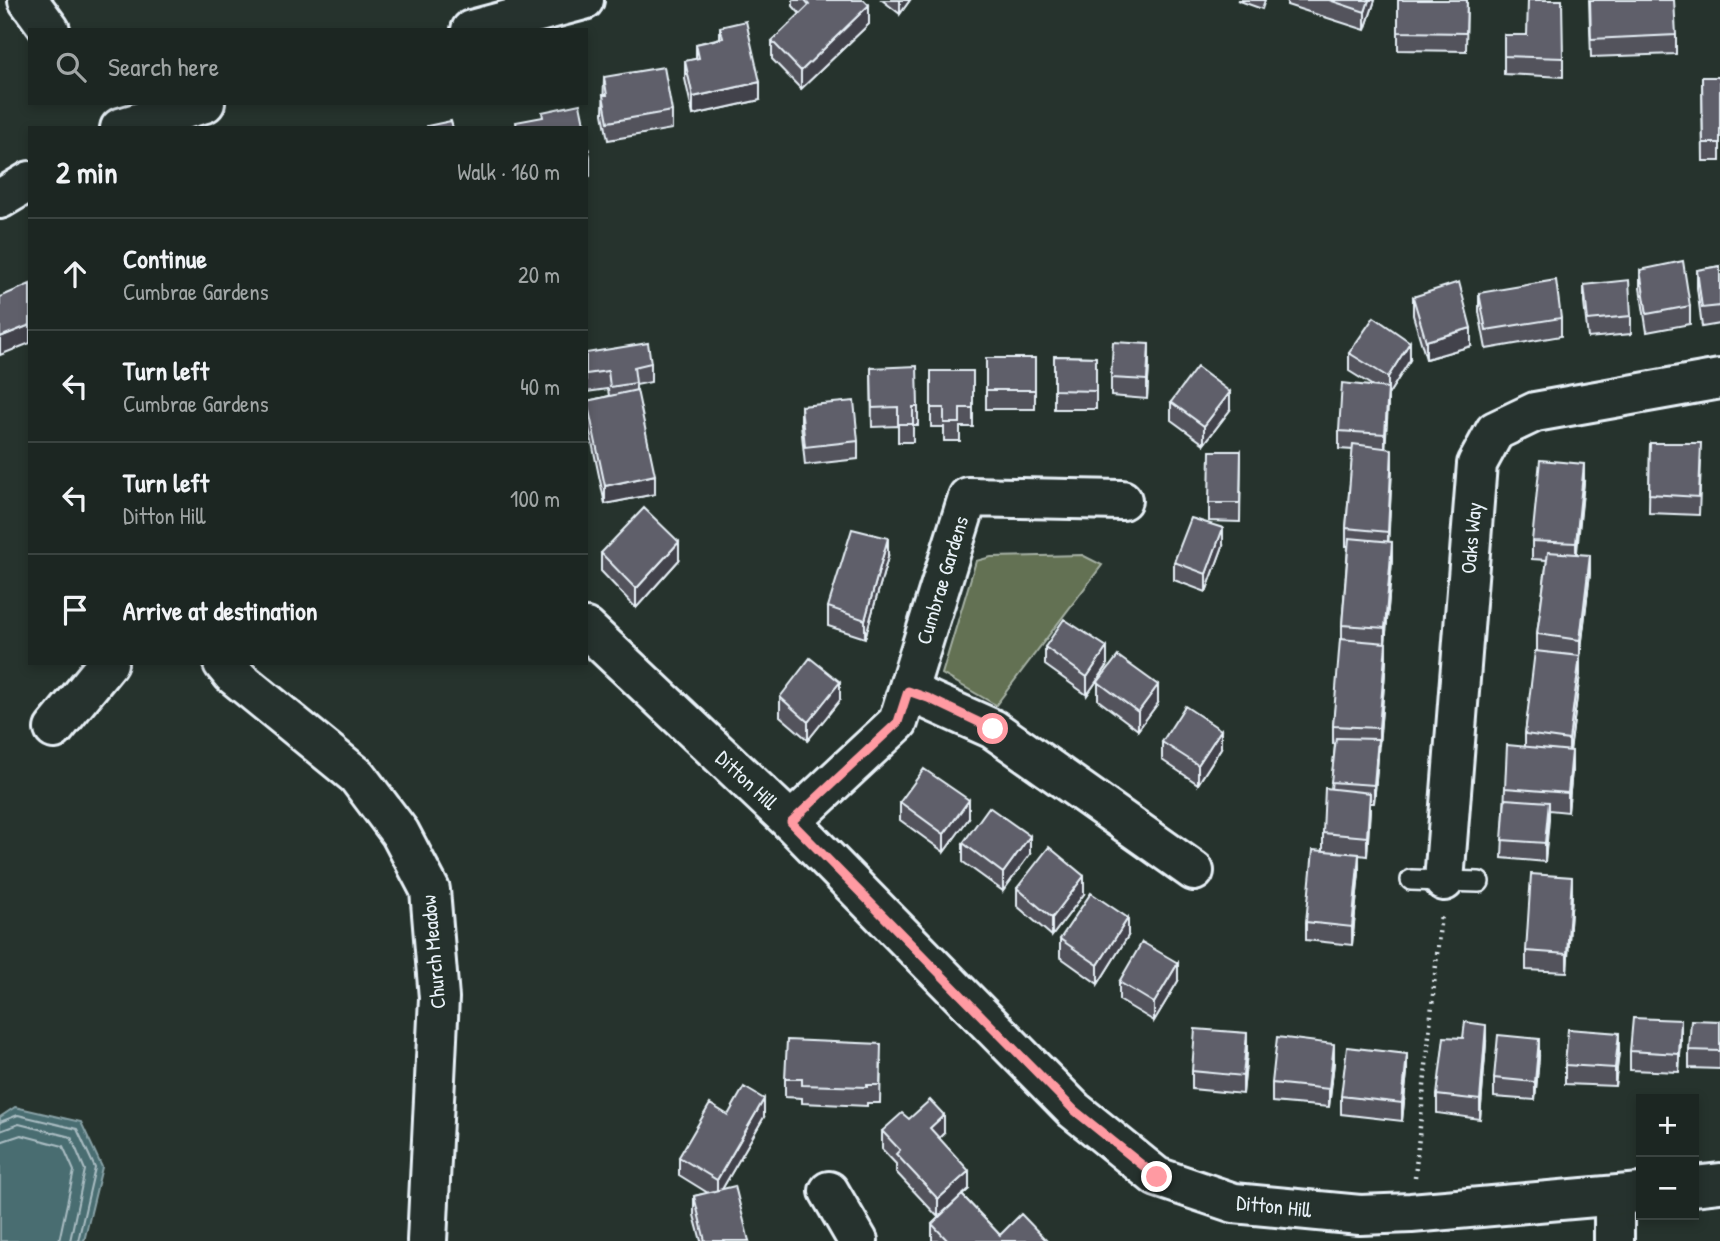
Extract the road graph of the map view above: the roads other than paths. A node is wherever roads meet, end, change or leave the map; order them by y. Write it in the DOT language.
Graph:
graph roads {
  1 [pos="27,0"];
  2 [pos="584,0"];
  3 [pos="48,28"];
  4 [pos="479,28"];
  5 [pos="195,105"];
  6 [pos="119,121"];
  7 [pos="28,182"];
  8 [pos="0,199"];
  9 [pos="1720,379"];
  10 [pos="1122,500"];
  11 [pos="588,630"];
  12 [pos="225,665"];
  13 [pos="98,667"];
  14 [pos="908,691"];
  15 [pos="54,729"];
  16 [pos="791,822"];
  17 [pos="1194,871"];
  18 [pos="1445,881"];
  19 [pos="1720,1182"];
  20 [pos="1699,1185"];
  21 [pos="829,1191"];
  22 [pos="1628,1195"];
  23 [pos="427,1241"];
  24 [pos="858,1241"];
  25 [pos="1614,1241"];
  1 -- 3 [label="street"];
  2 -- 4 [label="street"];
  5 -- 6 [label="street"];
  7 -- 8 [label="street"];
  9 -- 18 [label="street, Oaks Way"];
  10 -- 14 [label="street, Cumbrae Gardens"];
  11 -- 16 [label="street, Ditton Hill"];
  12 -- 23 [label="street, Church Meadow"];
  13 -- 15 [label="street"];
  14 -- 16 [label="street, Cumbrae Gardens"];
  14 -- 17 [label="street"];
  16 -- 22 [label="street, Ditton Hill"];
  19 -- 20 [label="street"];
  21 -- 24 [label="street"];
  22 -- 25 [label="street"];
}
